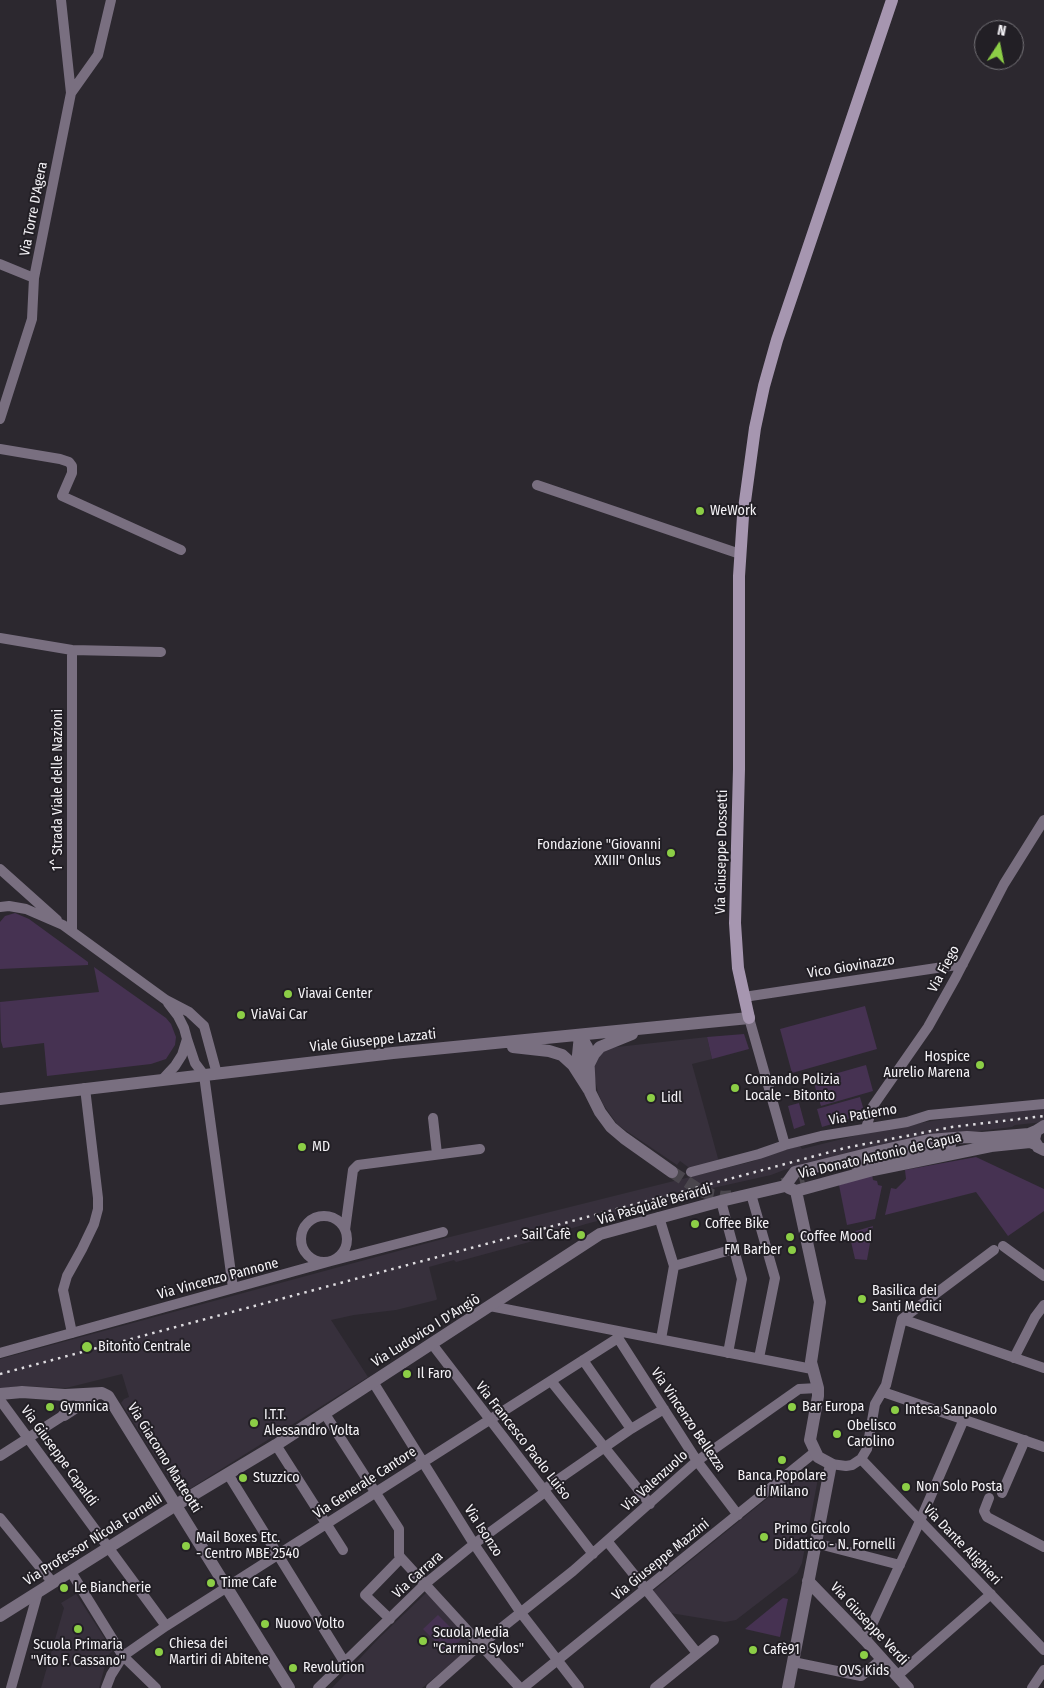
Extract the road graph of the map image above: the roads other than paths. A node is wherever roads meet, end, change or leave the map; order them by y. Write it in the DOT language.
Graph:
graph roads {
  1 [pos="60,0"];
  2 [pos="111,0"];
  3 [pos="892,0"];
  4 [pos="71,93"];
  5 [pos="0,264"];
  6 [pos="34,278"];
  7 [pos="0,420"];
  8 [pos="0,449"];
  9 [pos="537,485"];
  10 [pos="181,550"];
  11 [pos="740,554"];
  12 [pos="0,638"];
  13 [pos="72,650"];
  14 [pos="161,652"];
  15 [pos="1044,820"];
  16 [pos="0,869"];
  17 [pos="0,907"];
  18 [pos="68,928"];
  19 [pos="963,964"];
  20 [pos="744,997"];
  21 [pos="166,1000"];
  22 [pos="749,1018"];
  23 [pos="644,1028"];
  24 [pos="580,1035"];
  25 [pos="187,1039"];
  26 [pos="483,1044"];
  27 [pos="588,1067"];
  28 [pos="211,1074"];
  29 [pos="162,1080"];
  30 [pos="86,1088"];
  31 [pos="590,1092"];
  32 [pos="0,1099"];
  33 [pos="1044,1104"];
  34 [pos="433,1118"];
  35 [pos="866,1128"];
  36 [pos="987,1142"];
  37 [pos="1041,1142"];
  38 [pos="785,1144"];
  39 [pos="480,1149"];
  40 [pos="437,1154"];
  41 [pos="672,1172"];
  42 [pos="691,1172"];
  43 [pos="804,1179"];
  44 [pos="790,1189"];
  45 [pos="751,1194"];
  46 [pos="721,1201"];
  47 [pos="659,1217"];
  48 [pos="345,1230"];
  49 [pos="443,1232"];
  50 [pos="734,1249"];
  51 [pos="331,1261"];
  52 [pos="674,1266"];
  53 [pos="1044,1276"];
  54 [pos="233,1288"];
  55 [pos="1044,1305"];
  56 [pos="490,1306"];
  57 [pos="902,1319"];
  58 [pos="72,1333"];
  59 [pos="619,1335"];
  60 [pos="661,1340"];
  61 [pos="432,1344"];
  62 [pos="728,1352"];
  63 [pos="0,1353"];
  64 [pos="758,1358"];
  65 [pos="1014,1358"];
  66 [pos="583,1360"];
  67 [pos="812,1368"];
  68 [pos="1044,1368"];
  69 [pos="551,1381"];
  70 [pos="373,1382"];
  71 [pos="818,1388"];
  72 [pos="883,1392"];
  73 [pos="0,1394"];
  74 [pos="66,1395"];
  75 [pos="102,1395"];
  76 [pos="0,1400"];
  77 [pos="664,1409"];
  78 [pos="325,1414"];
  79 [pos="64,1415"];
  80 [pos="489,1420"];
  81 [pos="964,1420"];
  82 [pos="631,1430"];
  83 [pos="28,1438"];
  84 [pos="1025,1440"];
  85 [pos="276,1445"];
  86 [pos="605,1447"];
  87 [pos="1044,1447"];
  88 [pos="815,1452"];
  89 [pos="0,1456"];
  90 [pos="861,1460"];
  91 [pos="697,1461"];
  92 [pos="424,1462"];
  93 [pos="831,1464"];
  94 [pos="228,1474"];
  95 [pos="544,1491"];
  96 [pos="376,1493"];
  97 [pos="1002,1493"];
  98 [pos="989,1498"];
  99 [pos="650,1504"];
  100 [pos="176,1505"];
  101 [pos="738,1514"];
  102 [pos="0,1518"];
  103 [pos="920,1521"];
  104 [pos="328,1524"];
  105 [pos="607,1541"];
  106 [pos="474,1544"];
  107 [pos="815,1544"];
  108 [pos="109,1547"];
  109 [pos="1044,1547"];
  110 [pos="343,1550"];
  111 [pos="279,1554"];
  112 [pos="593,1554"];
  113 [pos="401,1558"];
  114 [pos="900,1565"];
  115 [pos="71,1572"];
  116 [pos="808,1581"];
  117 [pos="53,1583"];
  118 [pos="425,1584"];
  119 [pos="227,1587"];
  120 [pos="646,1589"];
  121 [pos="38,1592"];
  122 [pos="991,1594"];
  123 [pos="521,1613"];
  124 [pos="0,1616"];
  125 [pos="390,1619"];
  126 [pos="166,1626"];
  127 [pos="714,1640"];
  128 [pos="865,1640"];
  129 [pos="480,1645"];
  130 [pos="1044,1650"];
  131 [pos="697,1653"];
  132 [pos="123,1656"];
  133 [pos="882,1659"];
  134 [pos="557,1661"];
  135 [pos="345,1662"];
  136 [pos="793,1662"];
  137 [pos="1044,1670"];
  138 [pos="898,1676"];
  139 [pos="11,1688"];
  140 [pos="106,1688"];
  141 [pos="156,1688"];
  142 [pos="289,1688"];
  143 [pos="318,1688"];
  144 [pos="432,1688"];
  145 [pos="522,1688"];
  146 [pos="579,1688"];
  147 [pos="655,1688"];
  148 [pos="788,1688"];
  149 [pos="908,1688"];
  150 [pos="1032,1688"];
  1 -- 4 [label="street, Via Torre D'Agera"];
  2 -- 4 [label="street"];
  3 -- 11 [label="main road, Via Giuseppe Dossetti"];
  4 -- 6 [label="street, Via Torre D'Agera"];
  5 -- 6 [label="street"];
  6 -- 7 [label="street, Via Torre D'Agera"];
  8 -- 10 [label="street"];
  9 -- 11 [label="street"];
  11 -- 20 [label="main road, Via Giuseppe Dossetti"];
  12 -- 13 [label="street"];
  13 -- 14 [label="street"];
  13 -- 18 [label="street, 1^ Strada Viale delle Nazioni"];
  15 -- 19 [label="street, Via Fiego"];
  16 -- 18 [label="street"];
  17 -- 18 [label="street"];
  18 -- 21 [label="street"];
  19 -- 20 [label="street, Vico Giovinazzo"];
  19 -- 35 [label="street, Via Fiego"];
  20 -- 22 [label="main road, Via Giuseppe Dossetti"];
  21 -- 25 [label="street"];
  21 -- 28 [label="street"];
  22 -- 23 [label="street, Viale Giuseppe Lazzati"];
  22 -- 38 [label="street, Via Giuseppe Dossetti"];
  23 -- 24 [label="street, Viale Giuseppe Lazzati"];
  23 -- 27 [label="street"];
  24 -- 26 [label="street, Viale Giuseppe Lazzati"];
  24 -- 27 [label="street"];
  24 -- 31 [label="street"];
  25 -- 28 [label="street"];
  25 -- 29 [label="street"];
  26 -- 28 [label="street, Viale Giuseppe Lazzati"];
  26 -- 31 [label="street"];
  27 -- 31 [label="street"];
  28 -- 29 [label="street, Viale Giuseppe Lazzati"];
  28 -- 54 [label="street"];
  29 -- 30 [label="street, Viale Giuseppe Lazzati"];
  30 -- 32 [label="street, Viale Giuseppe Lazzati"];
  30 -- 58 [label="street"];
  31 -- 41 [label="street"];
  33 -- 35 [label="street, Via Patierno"];
  34 -- 40 [label="street"];
  35 -- 38 [label="street, Via Patierno"];
  36 -- 37 [label="street, Via Donato Antonio de Capua"];
  36 -- 43 [label="street"];
  36 -- 44 [label="street, Via Donato Antonio de Capua"];
  36 -- 44 [label="street, Via Donato Antonio de Capua"];
  38 -- 42 [label="street, Via Patierno"];
  39 -- 40 [label="street"];
  40 -- 48 [label="street"];
  44 -- 45 [label="street, Via Pasquale Berardi"];
  44 -- 67 [label="street"];
  45 -- 46 [label="street, Via Pasquale Berardi"];
  45 -- 64 [label="street"];
  46 -- 47 [label="street, Via Pasquale Berardi"];
  46 -- 50 [label="street"];
  47 -- 52 [label="street"];
  47 -- 56 [label="street, Via Pasquale Berardi"];
  48 -- 51 [label="street"];
  48 -- 51 [label="street"];
  49 -- 51 [label="street, Via Vincenzo Pannone"];
  50 -- 52 [label="street"];
  50 -- 62 [label="street"];
  51 -- 54 [label="street, Via Vincenzo Pannone"];
  52 -- 60 [label="street"];
  53 -- 57 [label="street"];
  54 -- 58 [label="street, Via Vincenzo Pannone"];
  55 -- 65 [label="street"];
  56 -- 59 [label="street, Via Ludovico I D'Angiò"];
  56 -- 61 [label="street, Via Ludovico I D'Angiò"];
  57 -- 65 [label="street"];
  57 -- 72 [label="street"];
  58 -- 63 [label="street, Via Vincenzo Pannone"];
  59 -- 60 [label="street, Via Ludovico I D'Angiò"];
  59 -- 66 [label="street, Via Generale Cantore"];
  59 -- 77 [label="street, Via Vincenzo Bellezza"];
  60 -- 62 [label="street, Via Ludovico I D'Angiò"];
  61 -- 70 [label="street, Via Ludovico I D'Angiò"];
  61 -- 80 [label="street, Via Francesco Paolo Luiso"];
  62 -- 64 [label="street, Via Ludovico I D'Angiò"];
  64 -- 67 [label="street, Via Ludovico I D'Angiò"];
  65 -- 68 [label="street"];
  66 -- 69 [label="street, Via Generale Cantore"];
  66 -- 82 [label="street"];
  67 -- 71 [label="street"];
  69 -- 80 [label="street, Via Generale Cantore"];
  69 -- 86 [label="street"];
  70 -- 78 [label="street, Via Ludovico I D'Angiò"];
  70 -- 92 [label="street, Via Isonzo"];
  71 -- 88 [label="street"];
  71 -- 91 [label="street, Via Valenzuolo"];
  72 -- 81 [label="street"];
  72 -- 90 [label="street"];
  73 -- 74 [label="street"];
  74 -- 75 [label="street"];
  74 -- 79 [label="street"];
  75 -- 79 [label="street"];
  75 -- 100 [label="street, Via Giacomo Matteotti"];
  76 -- 83 [label="street, Via Giuseppe Capaldi"];
  77 -- 82 [label="street, Via Carrara"];
  77 -- 91 [label="street, Via Vincenzo Bellezza"];
  78 -- 85 [label="street, Via Ludovico I D'Angiò"];
  78 -- 96 [label="street"];
  79 -- 83 [label="street"];
  80 -- 92 [label="street, Via Generale Cantore"];
  80 -- 95 [label="street, Via Francesco Paolo Luiso"];
  81 -- 84 [label="street"];
  81 -- 103 [label="street"];
  82 -- 86 [label="street, Via Carrara"];
  83 -- 89 [label="street"];
  83 -- 108 [label="street, Via Giuseppe Capaldi"];
  84 -- 87 [label="street"];
  84 -- 97 [label="street"];
  85 -- 94 [label="street, Via Ludovico I D'Angiò"];
  85 -- 104 [label="street"];
  86 -- 95 [label="street, Via Carrara"];
  86 -- 99 [label="street"];
  88 -- 93 [label="street"];
  88 -- 101 [label="street, Via Giuseppe Mazzini"];
  90 -- 93 [label="street"];
  90 -- 103 [label="street, Via Dante Alighieri"];
  91 -- 99 [label="street, Via Valenzuolo"];
  91 -- 101 [label="street, Via Vincenzo Bellezza"];
  92 -- 96 [label="street, Via Generale Cantore"];
  92 -- 106 [label="street, Via Isonzo"];
  93 -- 107 [label="street"];
  94 -- 100 [label="street, Via Ludovico I D'Angiò"];
  94 -- 111 [label="street"];
  95 -- 106 [label="street, Via Carrara"];
  95 -- 112 [label="street, Via Francesco Paolo Luiso"];
  96 -- 104 [label="street, Via Generale Cantore"];
  96 -- 113 [label="street"];
  98 -- 109 [label="street"];
  99 -- 105 [label="street, Via Valenzuolo"];
  100 -- 108 [label="street, Via Professor Nicola Fornelli"];
  100 -- 119 [label="street, Via Giacomo Matteotti"];
  101 -- 120 [label="street, Via Giuseppe Mazzini"];
  102 -- 117 [label="street"];
  103 -- 114 [label="street"];
  103 -- 122 [label="street, Via Dante Alighieri"];
  104 -- 110 [label="street"];
  104 -- 111 [label="street, Via Generale Cantore"];
  105 -- 112 [label="street, Via Valenzuolo"];
  105 -- 120 [label="street"];
  106 -- 118 [label="street, Via Carrara"];
  106 -- 123 [label="street, Via Isonzo"];
  107 -- 114 [label="street"];
  107 -- 116 [label="street"];
  108 -- 115 [label="street, Via Professor Nicola Fornelli"];
  108 -- 126 [label="street, Via Giuseppe Capaldi"];
  111 -- 119 [label="street, Via Generale Cantore"];
  111 -- 135 [label="street"];
  112 -- 123 [label="street, Via Valenzuolo"];
  113 -- 118 [label="street"];
  113 -- 125 [label="street"];
  114 -- 128 [label="street"];
  115 -- 117 [label="street, Via Professor Nicola Fornelli"];
  115 -- 132 [label="street"];
  116 -- 128 [label="street, Via Giuseppe Verdi"];
  116 -- 136 [label="street"];
  117 -- 121 [label="street, Via Professor Nicola Fornelli"];
  118 -- 125 [label="street, Via Carrara"];
  118 -- 129 [label="street"];
  119 -- 126 [label="street, Via Generale Cantore"];
  119 -- 142 [label="street, Via Giacomo Matteotti"];
  120 -- 131 [label="street"];
  120 -- 134 [label="street, Via Giuseppe Mazzini"];
  121 -- 124 [label="street, Via Professor Nicola Fornelli"];
  121 -- 139 [label="street"];
  122 -- 130 [label="street, Via Dante Alighieri"];
  122 -- 138 [label="street"];
  123 -- 129 [label="street, Via Valenzuolo"];
  123 -- 134 [label="street, Via Isonzo"];
  125 -- 135 [label="street, Via Carrara"];
  126 -- 132 [label="street, Via Generale Cantore"];
  127 -- 131 [label="street"];
  128 -- 133 [label="street, Via Giuseppe Verdi"];
  129 -- 144 [label="street, Via Valenzuolo"];
  129 -- 145 [label="street"];
  131 -- 147 [label="street"];
  132 -- 140 [label="street"];
  132 -- 141 [label="street"];
  133 -- 136 [label="street"];
  133 -- 138 [label="street, Via Giuseppe Verdi"];
  134 -- 145 [label="street, Via Giuseppe Mazzini"];
  134 -- 146 [label="street, Via Isonzo"];
  135 -- 143 [label="street, Via Carrara"];
  136 -- 148 [label="street"];
  137 -- 150 [label="street"];
  138 -- 149 [label="street, Via Giuseppe Verdi"];
}
